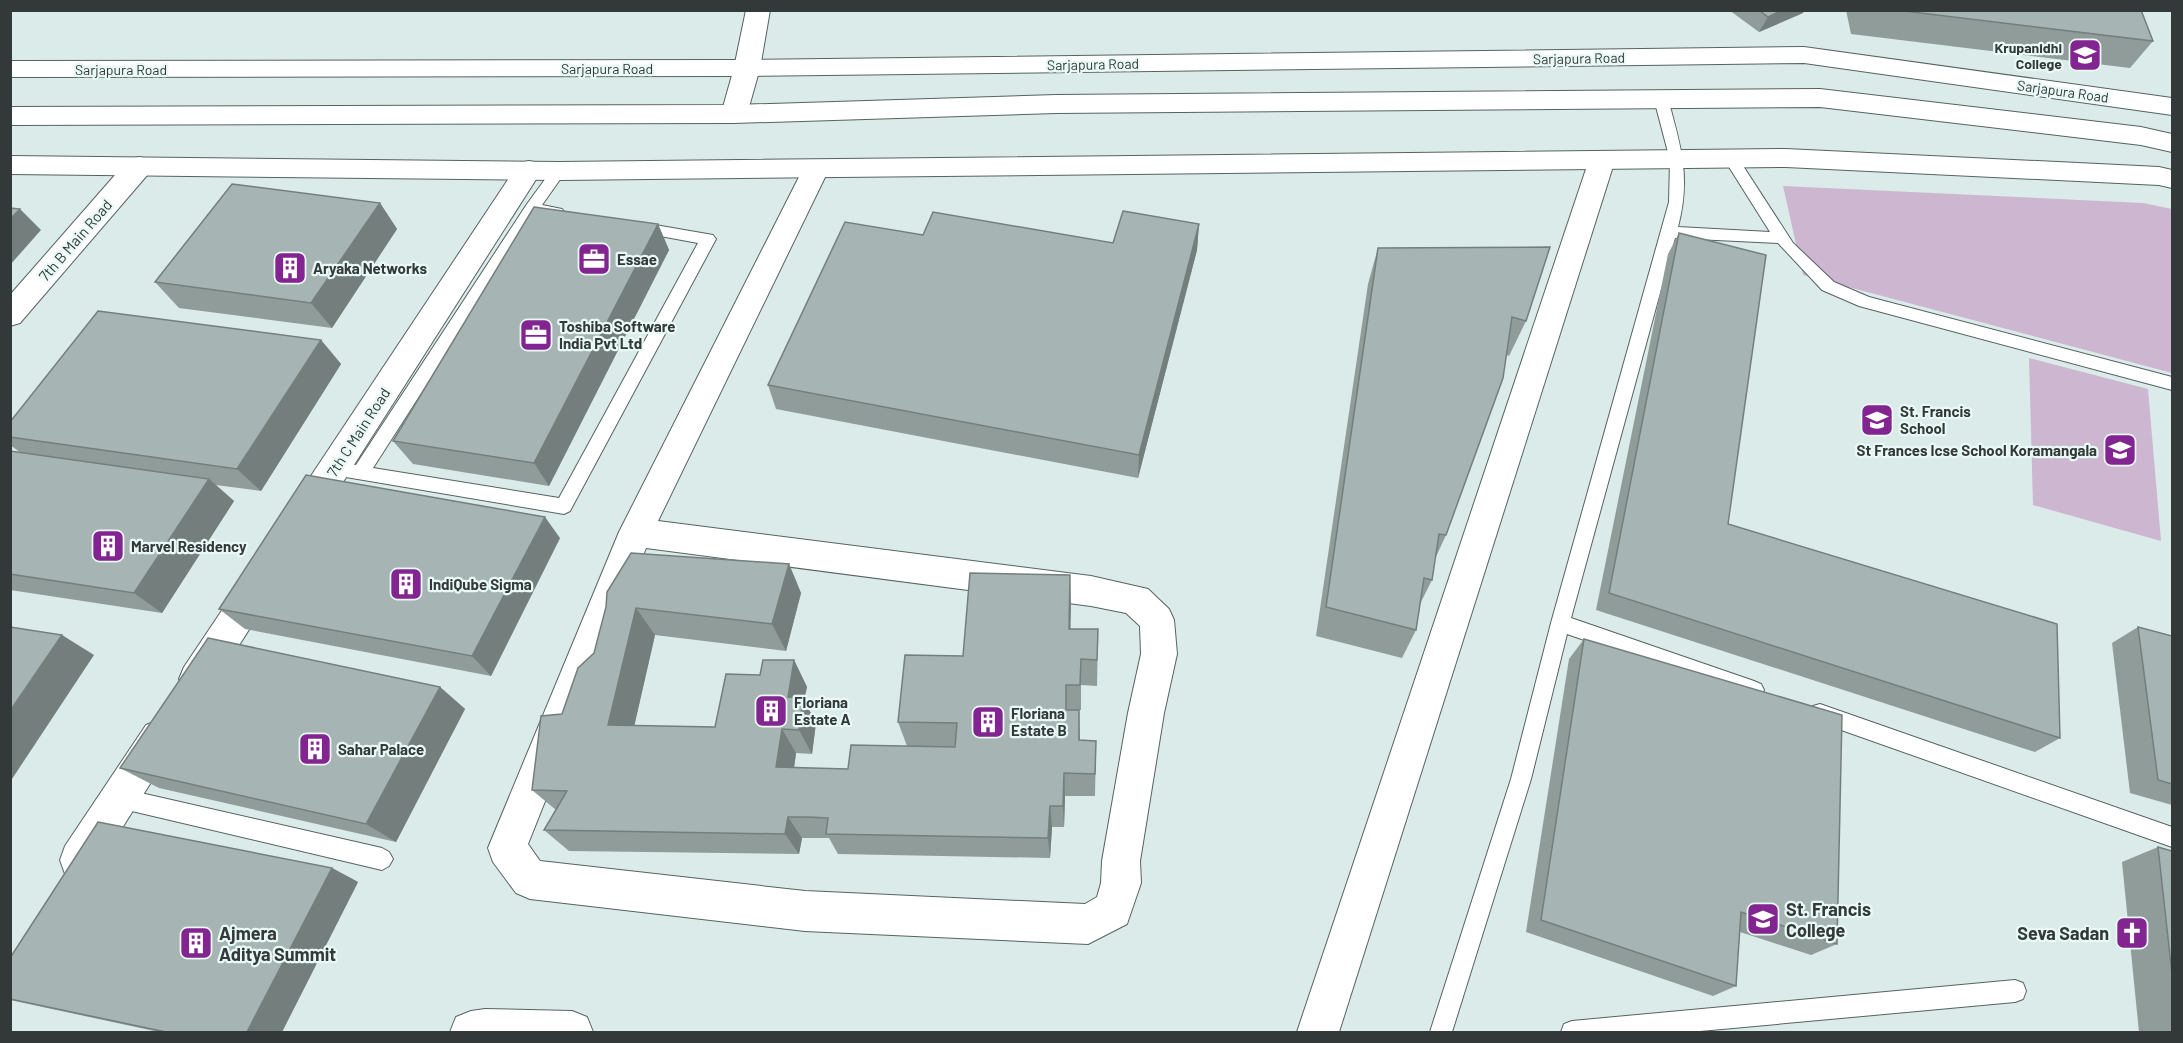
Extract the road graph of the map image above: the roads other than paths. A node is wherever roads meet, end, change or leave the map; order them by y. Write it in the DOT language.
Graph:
graph roads {
  1 [pos="758,10"];
  2 [pos="747,68"];
  3 [pos="10,69"];
  4 [pos="1661,99"];
  5 [pos="2172,107"];
  6 [pos="734,114"];
  7 [pos="10,116"];
  8 [pos="2172,143"];
  9 [pos="1731,159"];
  10 [pos="1602,160"];
  11 [pos="1677,160"];
  12 [pos="10,165"];
  13 [pos="139,166"];
  14 [pos="816,169"];
  15 [pos="544,170"];
  16 [pos="2172,179"];
  17 [pos="532,208"];
  18 [pos="567,214"];
  19 [pos="626,225"];
  20 [pos="1669,232"];
  21 [pos="1780,238"];
  22 [pos="10,315"];
  23 [pos="2172,384"];
  24 [pos="347,471"];
  25 [pos="636,532"];
  26 [pos="1560,623"];
  27 [pos="1772,697"];
  28 [pos="1805,708"];
  29 [pos="119,798"];
  30 [pos="2172,837"];
  31 [pos="382,859"];
  32 [pos="62,886"];
  33 [pos="2015,991"];
  34 [pos="471,1032"];
  35 [pos="572,1032"];
  36 [pos="1318,1032"];
  37 [pos="1441,1032"];
  38 [pos="1572,1032"];
  1 -- 2 [label="street"];
  2 -- 3 [label="street, Sarjapura Road"];
  2 -- 5 [label="street, Sarjapura Road"];
  2 -- 6 [label="street"];
  4 -- 6 [label="street"];
  4 -- 8 [label="street"];
  4 -- 11 [label="lane"];
  6 -- 7 [label="street"];
  9 -- 11 [label="street"];
  9 -- 16 [label="street"];
  9 -- 21 [label="lane"];
  10 -- 11 [label="street"];
  10 -- 14 [label="street"];
  10 -- 36 [label="street"];
  11 -- 20 [label="lane"];
  12 -- 13 [label="street"];
  13 -- 15 [label="street"];
  13 -- 22 [label="street, 7th B Main Road"];
  14 -- 15 [label="street"];
  14 -- 25 [label="street"];
  15 -- 17 [label="lane"];
  15 -- 24 [label="street, 7th C Main Road"];
  17 -- 18 [label="lane"];
  17 -- 24 [label="lane"];
  19 -- 24 [label="lane"];
  20 -- 21 [label="lane"];
  20 -- 26 [label="lane"];
  21 -- 23 [label="lane"];
  24 -- 29 [label="street, 7th C Main Road"];
  25 -- 25 [label="street"];
  26 -- 27 [label="lane"];
  26 -- 37 [label="lane"];
  28 -- 30 [label="lane"];
  29 -- 31 [label="lane"];
  29 -- 32 [label="street, 7th C Main Road"];
  33 -- 38 [label="lane"];
  34 -- 35 [label="street"];
}
